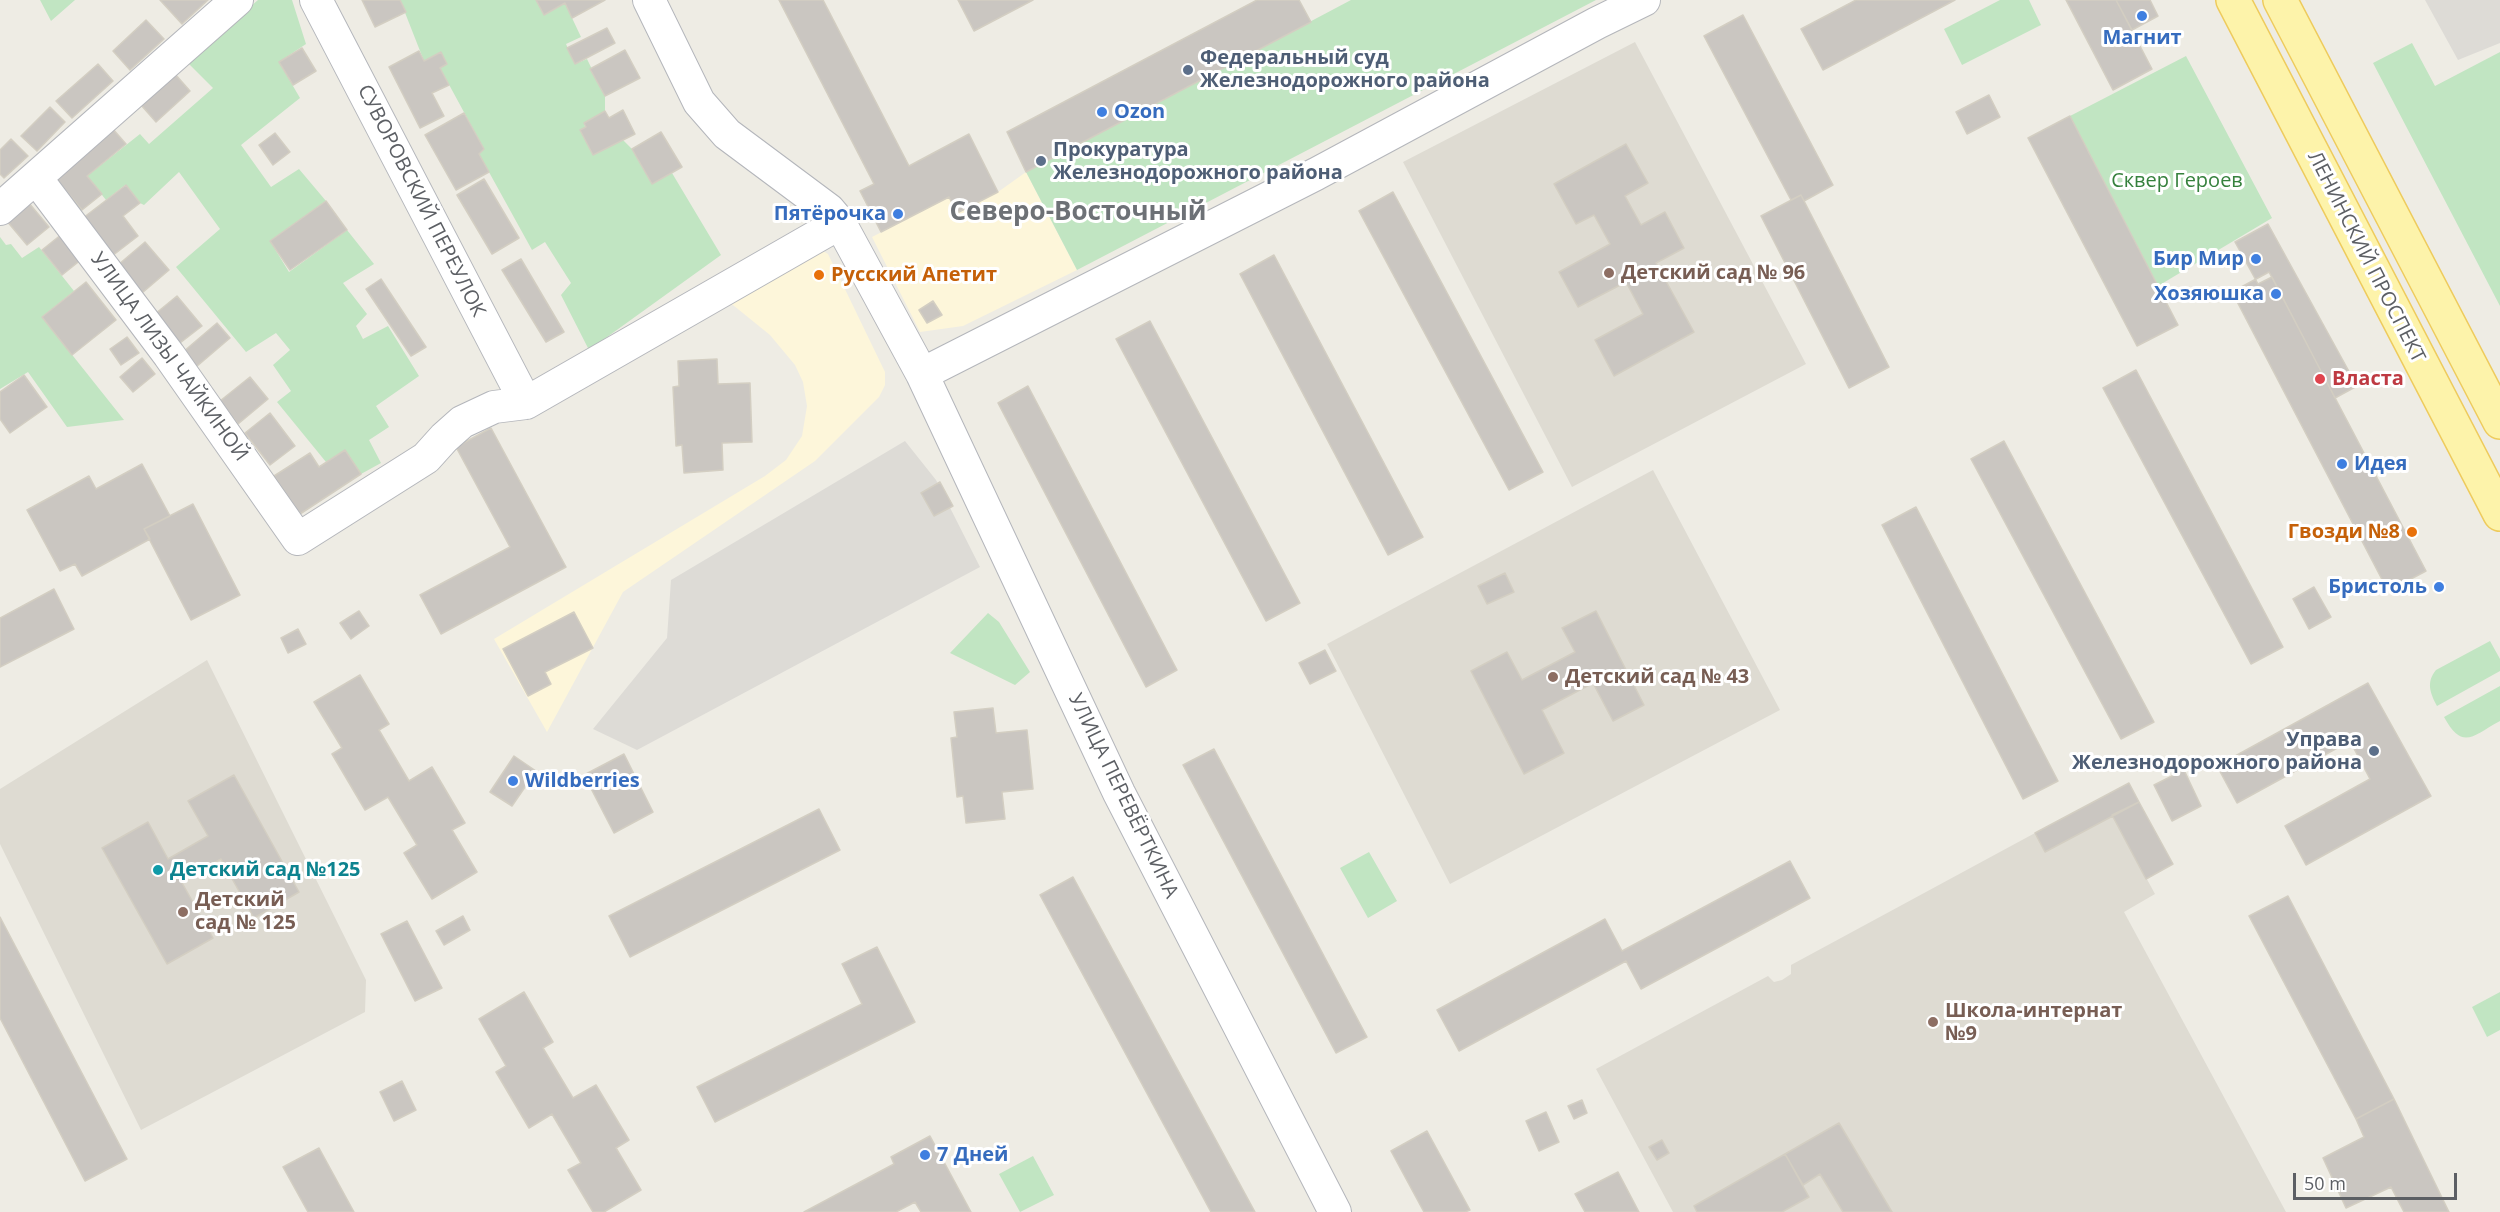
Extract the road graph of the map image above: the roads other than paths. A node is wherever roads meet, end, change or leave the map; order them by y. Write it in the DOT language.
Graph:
graph roads {
  1 [pos="237,0"];
  2 [pos="316,0"];
  3 [pos="649,0"];
  4 [pos="1644,0"];
  5 [pos="2233,0"];
  6 [pos="2280,0"];
  7 [pos="36,178"];
  8 [pos="0,209"];
  9 [pos="840,223"];
  10 [pos="922,374"];
  11 [pos="526,403"];
  12 [pos="2500,422"];
  13 [pos="2500,514"];
  14 [pos="1335,1212"];
  1 -- 7 [label="street"];
  2 -- 11 [label="street, СУВОРОВСКИЙ ПЕРЕУЛОК"];
  3 -- 9 [label="street, УЛИЦА ПЕРЕВЁРТКИНА"];
  4 -- 10 [label="street"];
  5 -- 13 [label="main road, ЛЕНИНСКИЙ ПРОСПЕКТ"];
  6 -- 12 [label="main road, ЛЕНИНСКИЙ ПРОСПЕКТ"];
  7 -- 8 [label="street"];
  7 -- 11 [label="street, УЛИЦА ЛИЗЫ ЧАЙКИНОЙ"];
  9 -- 10 [label="street, УЛИЦА ПЕРЕВЁРТКИНА"];
  9 -- 11 [label="street"];
  10 -- 14 [label="street, УЛИЦА ПЕРЕВЁРТКИНА"];
}
